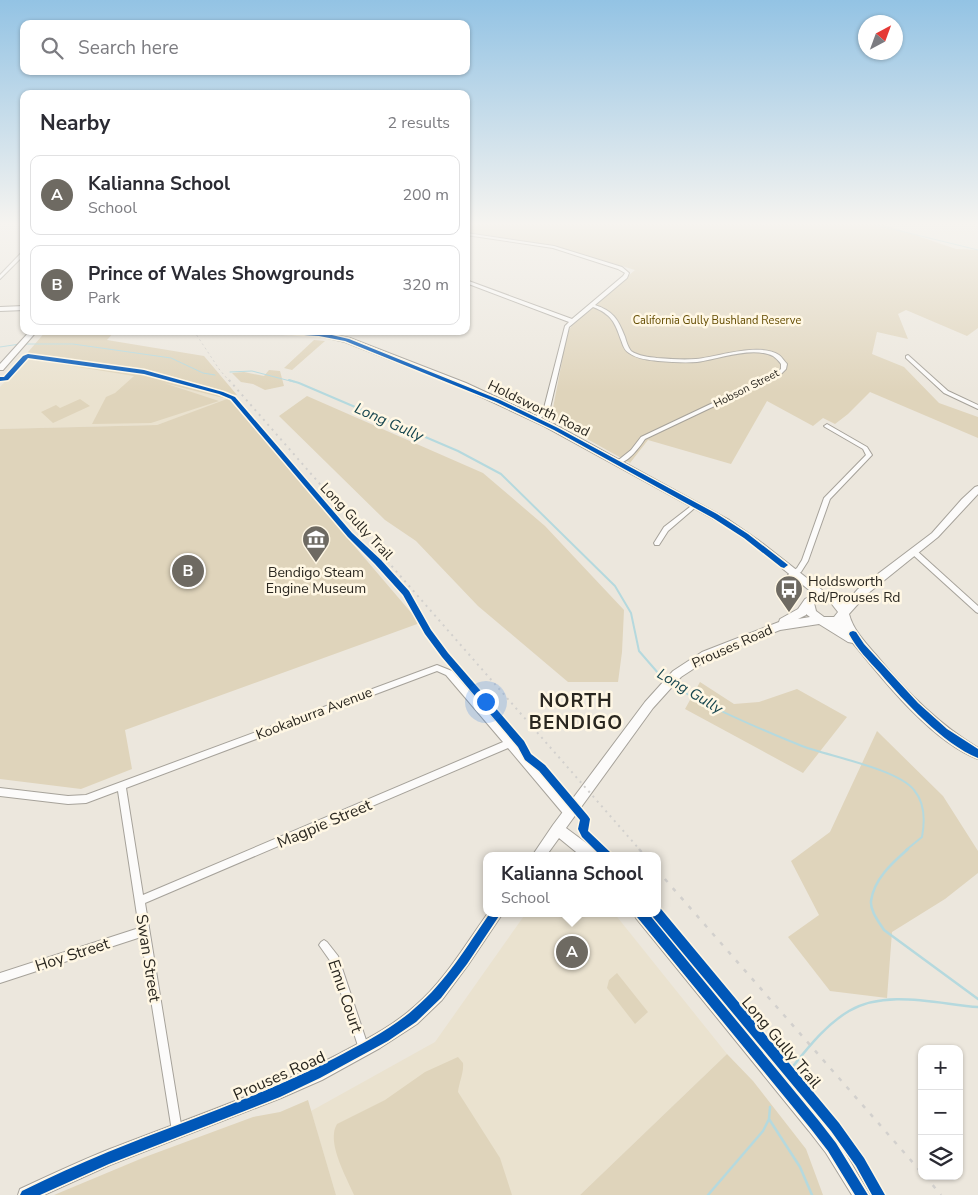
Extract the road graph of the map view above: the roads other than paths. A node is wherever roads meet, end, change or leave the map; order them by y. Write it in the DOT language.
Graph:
graph roads {
  1 [pos="621,281"];
  2 [pos="470,283"];
  3 [pos="592,305"];
  4 [pos="20,308"];
  5 [pos="0,309"];
  6 [pos="572,321"];
  7 [pos="25,335"];
  8 [pos="30,335"];
  9 [pos="323,335"];
  10 [pos="19,345"];
  11 [pos="908,356"];
  12 [pos="0,368"];
  13 [pos="978,407"];
  14 [pos="537,419"];
  15 [pos="827,426"];
  16 [pos="618,463"];
  17 [pos="978,489"];
  18 [pos="695,505"];
  19 [pos="657,543"];
  20 [pos="914,552"];
  21 [pos="792,574"];
  22 [pos="862,592"];
  23 [pos="828,598"];
  24 [pos="808,604"];
  25 [pos="978,610"];
  26 [pos="843,614"];
  27 [pos="822,621"];
  28 [pos="779,626"];
  29 [pos="861,646"];
  30 [pos="508,744"];
  31 [pos="978,754"];
  32 [pos="121,786"];
  33 [pos="0,792"];
  34 [pos="569,814"];
  35 [pos="557,829"];
  36 [pos="541,852"];
  37 [pos="587,852"];
  38 [pos="139,901"];
  39 [pos="493,917"];
  40 [pos="644,917"];
  41 [pos="144,931"];
  42 [pos="324,945"];
  43 [pos="0,978"];
  44 [pos="364,1049"];
  45 [pos="177,1131"];
  46 [pos="26,1195"];
  47 [pos="862,1195"];
  1 -- 3 [label="street"];
  2 -- 6 [label="street"];
  3 -- 6 [label="street"];
  3 -- 16 [label="street, Hobson Street"];
  4 -- 5 [label="main road"];
  6 -- 14 [label="street"];
  7 -- 10 [label="main road"];
  8 -- 10 [label="main road"];
  9 -- 14 [label="main road, Holdsworth Road"];
  10 -- 12 [label="main road"];
  11 -- 13 [label="street"];
  14 -- 16 [label="main road, Holdsworth Road"];
  15 -- 21 [label="street"];
  16 -- 18 [label="main road, Holdsworth Road"];
  17 -- 20 [label="main road"];
  18 -- 19 [label="street"];
  18 -- 21 [label="main road, Holdsworth Road"];
  20 -- 22 [label="main road"];
  20 -- 25 [label="street"];
  21 -- 23 [label="main road, Holdsworth Road"];
  21 -- 24 [label="main road, Holdsworth Road"];
  22 -- 23 [label="main road"];
  22 -- 26 [label="main road"];
  23 -- 24 [label="main road"];
  23 -- 26 [label="main road"];
  24 -- 27 [label="main road"];
  24 -- 28 [label="main road, Prouses Road"];
  26 -- 27 [label="main road"];
  26 -- 29 [label="main road"];
  27 -- 28 [label="main road, Prouses Road"];
  27 -- 29 [label="main road"];
  28 -- 34 [label="main road, Prouses Road"];
  29 -- 31 [label="main road"];
  30 -- 32 [label="street, Kookaburra Avenue"];
  30 -- 34 [label="street, Kookaburra Avenue"];
  30 -- 38 [label="street, Magpie Street"];
  32 -- 33 [label="street, Kookaburra Avenue"];
  32 -- 38 [label="street, Swan Street"];
  34 -- 35 [label="main road, Prouses Road"];
  35 -- 36 [label="main road, Prouses Road"];
  35 -- 37 [label="main road"];
  38 -- 41 [label="street, Swan Street"];
  39 -- 44 [label="main road, Prouses Road"];
  40 -- 47 [label="main road"];
  41 -- 43 [label="street, Hoy Street"];
  41 -- 45 [label="street, Swan Street"];
  42 -- 44 [label="street, Emu Court"];
  44 -- 45 [label="main road, Prouses Road"];
  45 -- 46 [label="main road, Prouses Road"];
}
